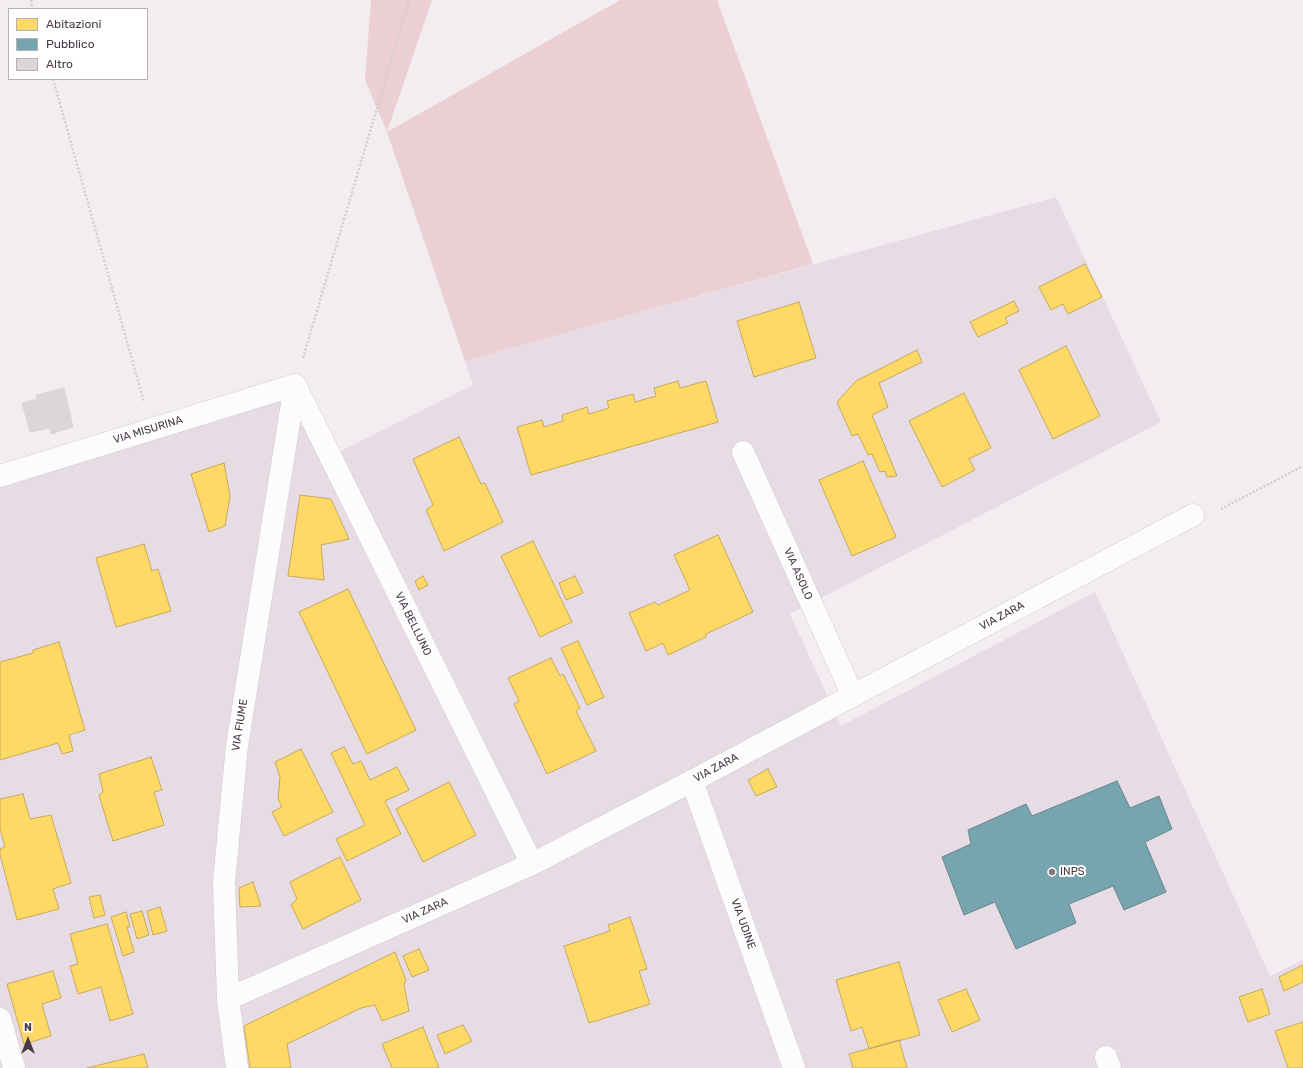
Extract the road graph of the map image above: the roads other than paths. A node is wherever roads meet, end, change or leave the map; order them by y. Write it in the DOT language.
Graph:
graph roads {
  1 [pos="295,384"];
  2 [pos="743,452"];
  3 [pos="0,476"];
  4 [pos="1194,515"];
  5 [pos="853,696"];
  6 [pos="692,781"];
  7 [pos="532,864"];
  8 [pos="228,999"];
  9 [pos="0,1019"];
  10 [pos="14,1068"];
  11 [pos="237,1068"];
  12 [pos="794,1068"];
  1 -- 3 [label="street, VIA MISURINA"];
  1 -- 7 [label="street, VIA BELLUNO"];
  1 -- 8 [label="street, VIA FIUME"];
  2 -- 5 [label="street, VIA ASOLO"];
  4 -- 5 [label="street, VIA ZARA"];
  5 -- 6 [label="street, VIA ZARA"];
  6 -- 7 [label="street, VIA ZARA"];
  6 -- 12 [label="street, VIA UDINE"];
  7 -- 8 [label="street, VIA ZARA"];
  8 -- 11 [label="street, VIA FIUME"];
  9 -- 10 [label="street"];
}
